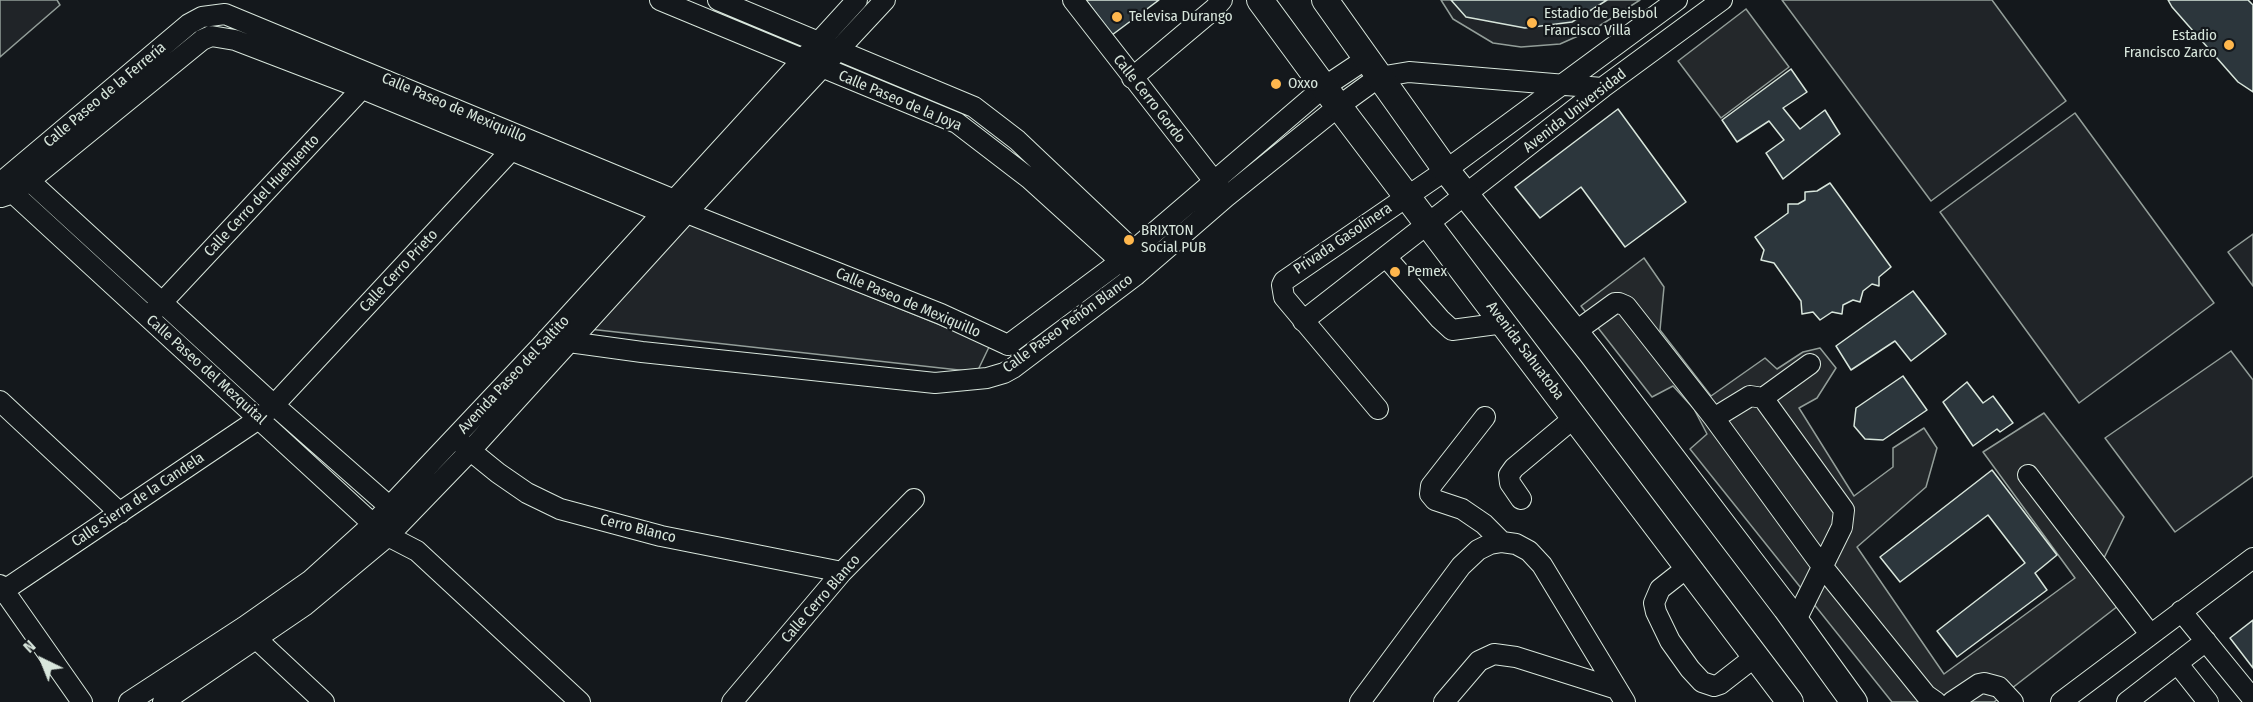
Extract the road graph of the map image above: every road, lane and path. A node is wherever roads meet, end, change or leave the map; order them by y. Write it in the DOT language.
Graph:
graph roads {
  1 [pos="660,0"];
  2 [pos="718,0"];
  3 [pos="857,0"];
  4 [pos="885,0"];
  5 [pos="1073,0"];
  6 [pos="1222,0"];
  7 [pos="1260,0"];
  8 [pos="1325,0"];
  9 [pos="1677,0"];
  10 [pos="1722,0"];
  11 [pos="214,14"];
  12 [pos="210,36"];
  13 [pos="819,41"];
  14 [pos="839,50"];
  15 [pos="803,58"];
  16 [pos="824,68"];
  17 [pos="1373,68"];
  18 [pos="1132,78"];
  19 [pos="369,82"];
  20 [pos="1563,84"];
  21 [pos="1602,88"];
  22 [pos="1331,96"];
  23 [pos="517,144"];
  24 [pos="1446,171"];
  25 [pos="23,175"];
  26 [pos="1213,180"];
  27 [pos="3,189"];
  28 [pos="1407,195"];
  29 [pos="1465,195"];
  30 [pos="1226,197"];
  31 [pos="679,210"];
  32 [pos="1429,224"];
  33 [pos="1127,255"];
  34 [pos="1386,257"];
  35 [pos="1142,269"];
  36 [pos="162,302"];
  37 [pos="148,317"];
  38 [pos="1303,321"];
  39 [pos="1504,323"];
  40 [pos="1575,332"];
  41 [pos="547,339"];
  42 [pos="568,343"];
  43 [pos="1008,345"];
  44 [pos="1810,364"];
  45 [pos="1013,368"];
  46 [pos="1763,398"];
  47 [pos="0,401"];
  48 [pos="1378,409"];
  49 [pos="267,412"];
  50 [pos="1485,417"];
  51 [pos="1575,417"];
  52 [pos="1713,418"];
  53 [pos="456,438"];
  54 [pos="470,451"];
  55 [pos="2028,475"];
  56 [pos="914,499"];
  57 [pos="1521,499"];
  58 [pos="120,513"];
  59 [pos="395,514"];
  60 [pos="380,530"];
  61 [pos="1502,542"];
  62 [pos="417,551"];
  63 [pos="2253,558"];
  64 [pos="1822,566"];
  65 [pos="1688,567"];
  66 [pos="842,572"];
  67 [pos="1,590"];
  68 [pos="2181,611"];
  69 [pos="1795,622"];
  70 [pos="250,633"];
  71 [pos="2150,634"];
  72 [pos="2206,641"];
  73 [pos="1756,656"];
  74 [pos="2177,663"];
  75 [pos="1621,695"];
  76 [pos="2253,699"];
  77 [pos="82,702"];
  78 [pos="129,702"];
  79 [pos="163,702"];
  80 [pos="324,702"];
  81 [pos="580,702"];
  82 [pos="732,702"];
  83 [pos="1360,702"];
  84 [pos="1444,702"];
  85 [pos="1790,702"];
  86 [pos="1854,702"];
  87 [pos="1936,702"];
  88 [pos="1952,702"];
  89 [pos="2013,702"];
  90 [pos="2061,702"];
  91 [pos="2127,702"];
  92 [pos="2208,702"];
  1 -- 15 [label="street, Calle Paseo de la Joya"];
  2 -- 13 [label="street, Calle Paseo de la Joya"];
  3 -- 13 [label="street, Avenida Paseo del Saltito"];
  4 -- 14 [label="street, Avenida Paseo del Saltito"];
  5 -- 18 [label="street, Calle Cerro Gordo"];
  6 -- 18 [label="street"];
  7 -- 22 [label="main road, Avenida Sahuatoba"];
  8 -- 17 [label="main road"];
  9 -- 20 [label="street, Avenida Universidad"];
  10 -- 21 [label="street, Avenida Universidad"];
  11 -- 12 [label="street"];
  11 -- 19 [label="street, Calle Paseo de Mexiquillo"];
  11 -- 25 [label="street, Calle Paseo de la Ferrería"];
  12 -- 19 [label="street, Calle Paseo de Mexiquillo"];
  12 -- 25 [label="street, Calle Paseo de la Ferrería"];
  13 -- 14 [label="street, Calle Paseo de la Joya"];
  13 -- 15 [label="street, Avenida Paseo del Saltito"];
  14 -- 16 [label="street, Avenida Paseo del Saltito"];
  14 -- 33 [label="street, Calle Paseo de la Joya"];
  15 -- 16 [label="street, Calle Paseo de la Joya"];
  15 -- 31 [label="street, Avenida Paseo del Saltito"];
  16 -- 31 [label="street, Avenida Paseo del Saltito"];
  16 -- 33 [label="street, Calle Paseo de la Joya"];
  17 -- 20 [label="street"];
  17 -- 22 [label="street"];
  17 -- 24 [label="main road"];
  18 -- 26 [label="street, Calle Cerro Gordo"];
  19 -- 23 [label="street, Calle Paseo de Mexiquillo"];
  19 -- 36 [label="street, Calle Cerro del Huehuento"];
  20 -- 21 [label="street"];
  20 -- 24 [label="street, Avenida Universidad"];
  21 -- 29 [label="street, Avenida Universidad"];
  22 -- 26 [label="street, Calle Paseo Peñón Blanco"];
  22 -- 28 [label="main road, Avenida Sahuatoba"];
  22 -- 30 [label="street, Calle Paseo Peñón Blanco"];
  23 -- 31 [label="street, Calle Paseo de Mexiquillo"];
  23 -- 49 [label="street, Calle Cerro Prieto"];
  24 -- 28 [label="street, Avenida Universidad"];
  24 -- 29 [label="main road"];
  25 -- 27 [label="street, Calle Paseo de la Ferrería"];
  25 -- 36 [label="street, Calle Paseo del Mezquital"];
  26 -- 30 [label="street, Calle Cerro Gordo"];
  26 -- 33 [label="street, Calle Paseo Peñón Blanco"];
  27 -- 37 [label="street, Calle Paseo del Mezquital"];
  28 -- 32 [label="main road, Avenida Sahuatoba"];
  28 -- 38 [label="street, Privada Gasolinera"];
  29 -- 32 [label="street, Avenida Universidad"];
  29 -- 40 [label="main road"];
  30 -- 35 [label="street, Calle Paseo Peñón Blanco"];
  31 -- 41 [label="street, Avenida Paseo del Saltito"];
  31 -- 42 [label="street, Avenida Paseo del Saltito"];
  31 -- 43 [label="street, Calle Paseo de Mexiquillo"];
  32 -- 34 [label="street, Avenida Universidad"];
  32 -- 39 [label="main road, Avenida Sahuatoba"];
  33 -- 35 [label="street, Calle Paseo de la Joya"];
  33 -- 43 [label="street, Calle Paseo Peñón Blanco"];
  34 -- 38 [label="street, Avenida Universidad"];
  34 -- 39 [label="street"];
  35 -- 45 [label="street, Calle Paseo Peñón Blanco"];
  36 -- 37 [label="street, Calle Cerro del Huehuento"];
  36 -- 49 [label="street, Calle Paseo del Mezquital"];
  37 -- 49 [label="street, Calle Paseo del Mezquital"];
  38 -- 48 [label="street"];
  39 -- 51 [label="main road, Avenida Sahuatoba"];
  40 -- 52 [label="street"];
  40 -- 69 [label="main road"];
  41 -- 42 [label="street, Calle Paseo Peñón Blanco"];
  41 -- 53 [label="street, Avenida Paseo del Saltito"];
  42 -- 45 [label="street, Calle Paseo Peñón Blanco"];
  42 -- 54 [label="street, Avenida Paseo del Saltito"];
  43 -- 45 [label="street"];
  44 -- 46 [label="street"];
  46 -- 52 [label="street"];
  46 -- 64 [label="street"];
  47 -- 58 [label="street"];
  49 -- 58 [label="street, Calle Sierra de la Candela"];
  49 -- 59 [label="street, Calle Paseo del Mezquital"];
  49 -- 60 [label="street, Calle Paseo del Mezquital"];
  50 -- 61 [label="street"];
  51 -- 57 [label="street"];
  51 -- 65 [label="main road, Avenida Sahuatoba"];
  52 -- 64 [label="street"];
  53 -- 54 [label="street, Cerro Blanco"];
  53 -- 59 [label="street, Avenida Paseo del Saltito"];
  54 -- 59 [label="street, Avenida Paseo del Saltito"];
  54 -- 66 [label="street, Cerro Blanco"];
  55 -- 71 [label="street"];
  56 -- 66 [label="street, Calle Cerro Blanco"];
  58 -- 67 [label="street, Calle Sierra de la Candela"];
  59 -- 60 [label="street, Avenida Paseo del Saltito"];
  59 -- 62 [label="street, Calle Paseo del Mezquital"];
  60 -- 62 [label="street, Calle Paseo del Mezquital"];
  60 -- 70 [label="street, Avenida Paseo del Saltito"];
  61 -- 75 [label="street"];
  61 -- 83 [label="street"];
  62 -- 81 [label="street, Calle Paseo del Mezquital"];
  63 -- 68 [label="street"];
  64 -- 69 [label="street"];
  64 -- 87 [label="street"];
  65 -- 73 [label="main road, Avenida Sahuatoba"];
  65 -- 73 [label="street"];
  66 -- 82 [label="street, Calle Cerro Blanco"];
  67 -- 77 [label="street"];
  68 -- 71 [label="street"];
  68 -- 72 [label="street"];
  69 -- 86 [label="main road"];
  70 -- 78 [label="street, Avenida Paseo del Saltito"];
  70 -- 79 [label="street, Avenida Paseo del Saltito"];
  70 -- 80 [label="street"];
  71 -- 90 [label="street"];
  72 -- 74 [label="street"];
  72 -- 76 [label="street"];
  73 -- 85 [label="main road, Avenida Sahuatoba"];
  74 -- 91 [label="street"];
  74 -- 92 [label="street"];
  75 -- 84 [label="street"];
  88 -- 89 [label="street"];
}
